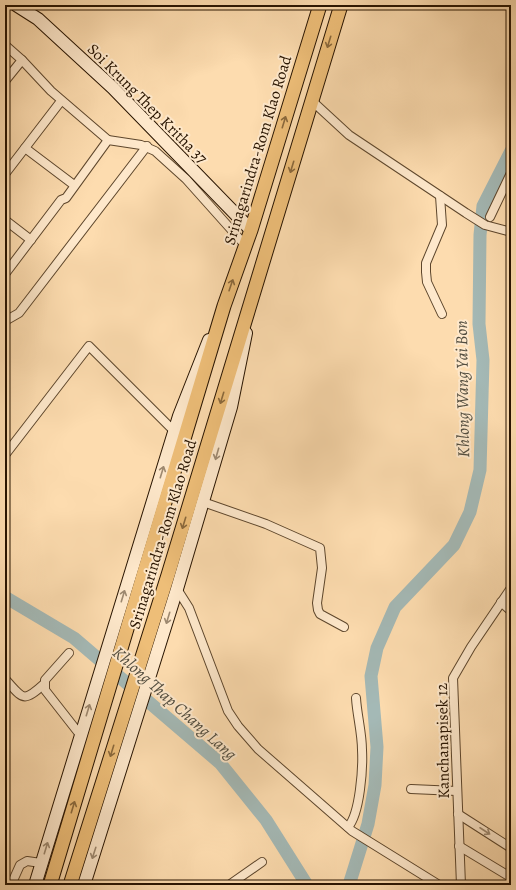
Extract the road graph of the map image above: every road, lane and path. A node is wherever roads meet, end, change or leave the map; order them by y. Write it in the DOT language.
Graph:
graph roads {
  1 [pos="16,5"];
  2 [pos="320,5"];
  3 [pos="341,5"];
  4 [pos="5,45"];
  5 [pos="22,60"];
  6 [pos="5,81"];
  7 [pos="312,100"];
  8 [pos="61,101"];
  9 [pos="108,140"];
  10 [pos="147,146"];
  11 [pos="25,148"];
  12 [pos="511,173"];
  13 [pos="5,174"];
  14 [pos="74,185"];
  15 [pos="440,196"];
  16 [pos="490,217"];
  17 [pos="5,220"];
  18 [pos="251,230"];
  19 [pos="511,232"];
  20 [pos="31,240"];
  21 [pos="245,245"];
  22 [pos="5,274"];
  23 [pos="224,306"];
  24 [pos="250,306"];
  25 [pos="442,314"];
  26 [pos="5,321"];
  27 [pos="174,431"];
  28 [pos="5,455"];
  29 [pos="203,502"];
  30 [pos="511,588"];
  31 [pos="177,589"];
  32 [pos="501,602"];
  33 [pos="511,611"];
  34 [pos="344,627"];
  35 [pos="69,653"];
  36 [pos="5,679"];
  37 [pos="44,684"];
  38 [pos="356,698"];
  39 [pos="80,736"];
  40 [pos="411,789"];
  41 [pos="457,791"];
  42 [pos="458,814"];
  43 [pos="350,829"];
  44 [pos="459,846"];
  45 [pos="511,848"];
  46 [pos="262,862"];
  47 [pos="42,863"];
  48 [pos="511,874"];
  49 [pos="12,885"];
  50 [pos="35,885"];
  51 [pos="50,885"];
  52 [pos="70,885"];
  53 [pos="84,885"];
  54 [pos="229,885"];
  55 [pos="439,885"];
  56 [pos="461,885"];
  1 -- 18 [label="main road, Soi Krung Thep Kritha 37"];
  18 -- 2 [label="main road, Srinagarindra-Rom Klao Road, one-way"];
  3 -- 7 [label="main road, Srinagarindra-Rom Klao Road, one-way"];
  4 -- 5 [label="street"];
  5 -- 6 [label="street"];
  5 -- 8 [label="street"];
  7 -- 15 [label="street"];
  7 -- 24 [label="main road, Srinagarindra-Rom Klao Road, one-way"];
  8 -- 9 [label="street"];
  8 -- 11 [label="street"];
  9 -- 10 [label="street"];
  9 -- 14 [label="street"];
  10 -- 21 [label="street"];
  10 -- 26 [label="street"];
  11 -- 13 [label="street"];
  11 -- 14 [label="street"];
  12 -- 16 [label="street"];
  14 -- 20 [label="street"];
  15 -- 19 [label="street"];
  15 -- 25 [label="street"];
  17 -- 20 [label="street"];
  18 -- 21 [label="main road, Srinagarindra-Rom Klao Road"];
  20 -- 22 [label="street"];
  23 -- 21 [label="main road, Srinagarindra-Rom Klao Road, one-way"];
  23 -- 27 [label="main road, Srinagarindra-Rom Klao Road"];
  51 -- 23 [label="main road, Srinagarindra-Rom Klao Road, one-way"];
  24 -- 29 [label="main road, Srinagarindra-Rom Klao Road, one-way"];
  24 -- 52 [label="main road, Srinagarindra-Rom Klao Road, one-way"];
  27 -- 28 [label="street"];
  39 -- 27 [label="main road, Srinagarindra-Rom Klao Road, one-way"];
  29 -- 31 [label="main road, Srinagarindra-Rom Klao Road"];
  29 -- 34 [label="street"];
  30 -- 32 [label="street, Kanchanapisek 12"];
  31 -- 43 [label="street"];
  31 -- 53 [label="main road, Srinagarindra-Rom Klao Road, one-way"];
  32 -- 33 [label="street"];
  32 -- 41 [label="street, Kanchanapisek 12"];
  35 -- 37 [label="street"];
  36 -- 37 [label="street"];
  37 -- 39 [label="street"];
  38 -- 43 [label="street"];
  47 -- 39 [label="main road, Srinagarindra-Rom Klao Road, one-way"];
  40 -- 41 [label="street"];
  41 -- 42 [label="street, Kanchanapisek 12"];
  42 -- 44 [label="street, Kanchanapisek 12"];
  42 -- 45 [label="street, one-way"];
  43 -- 55 [label="street"];
  44 -- 48 [label="street"];
  44 -- 56 [label="street, Kanchanapisek 12"];
  46 -- 54 [label="street"];
  47 -- 49 [label="street"];
  47 -- 50 [label="main road, Srinagarindra-Rom Klao Road"];
}
